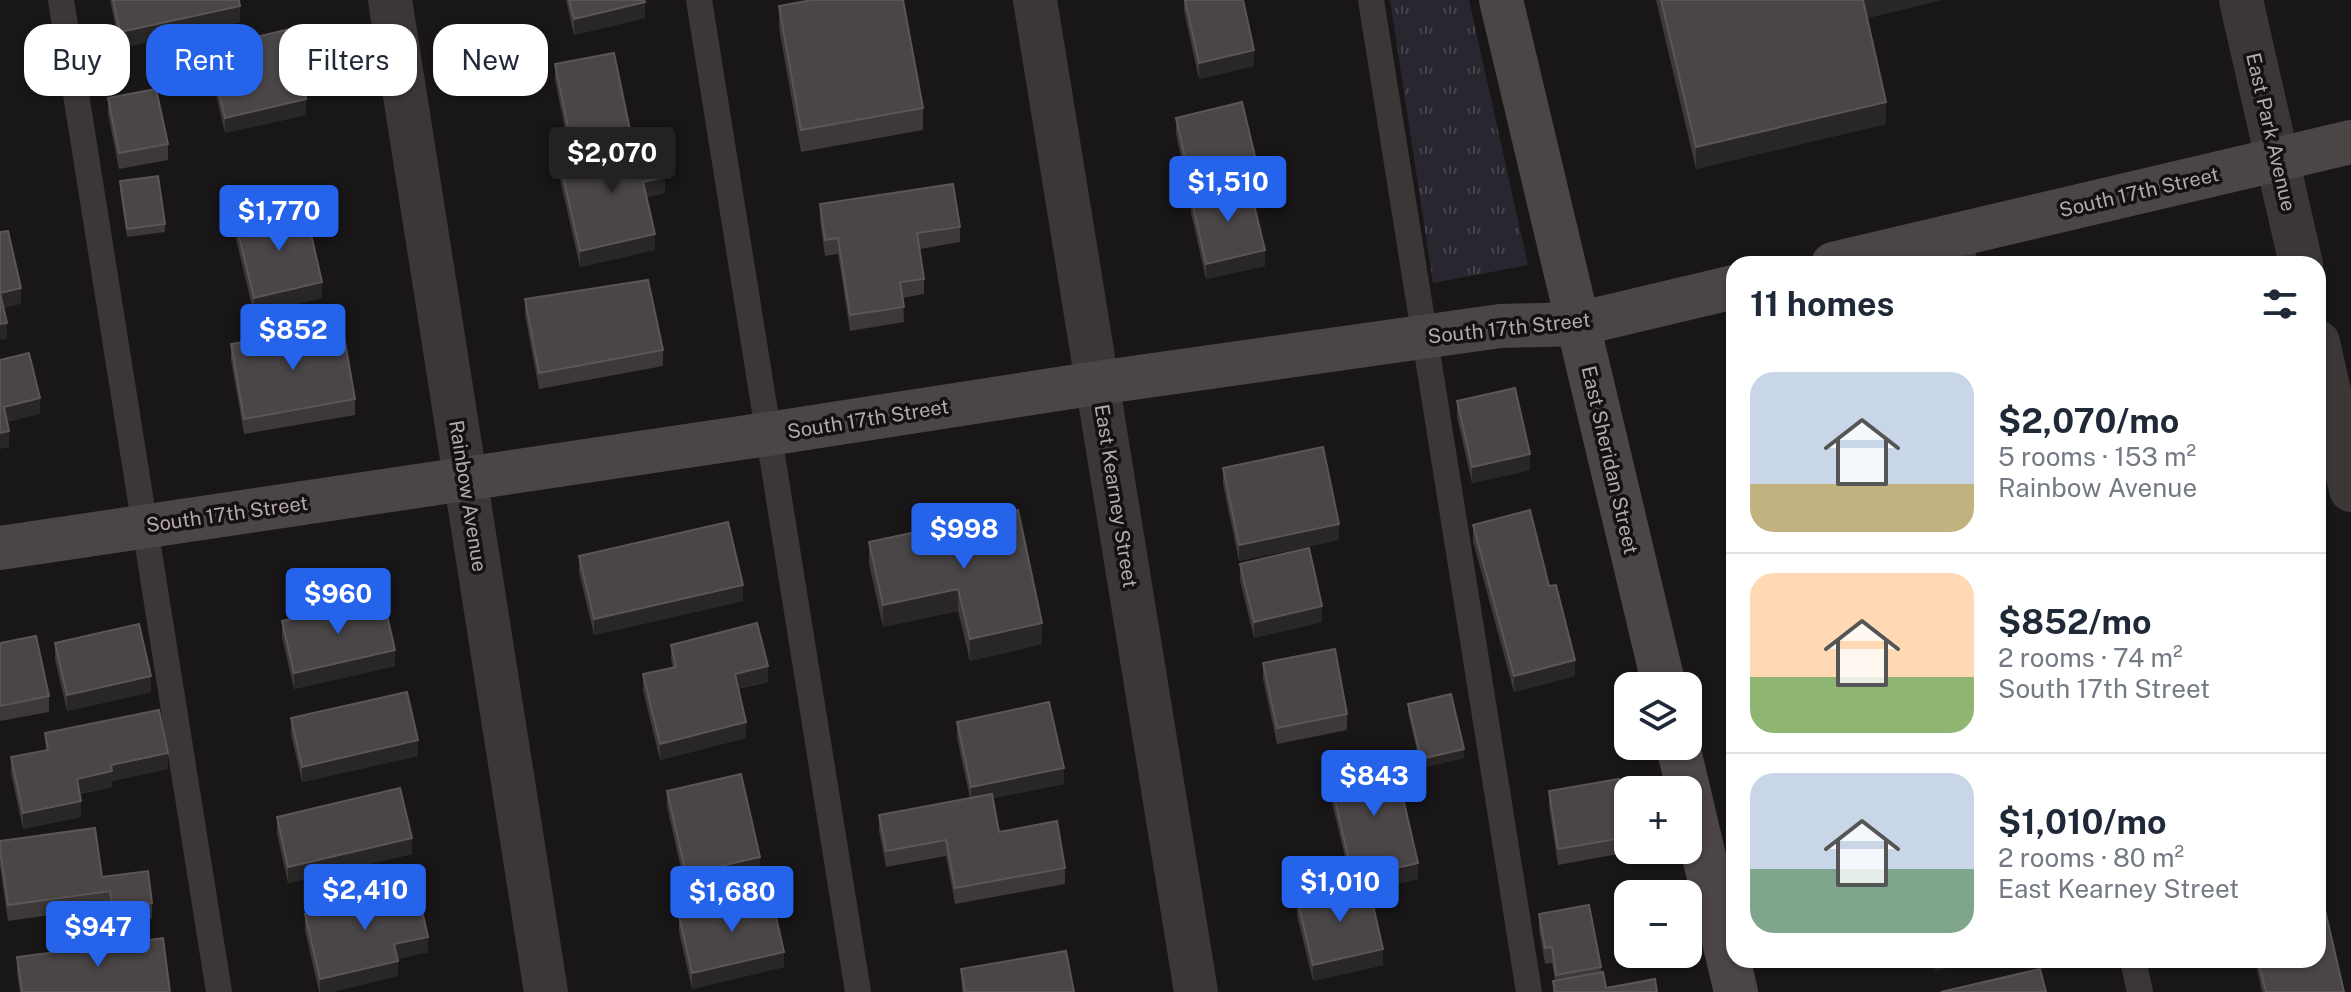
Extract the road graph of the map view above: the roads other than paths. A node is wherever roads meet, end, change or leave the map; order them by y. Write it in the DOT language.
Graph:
graph roads {
  1 [pos="61,0"];
  2 [pos="390,0"];
  3 [pos="699,0"];
  4 [pos="1035,0"];
  5 [pos="1371,0"];
  6 [pos="1501,0"];
  7 [pos="2241,0"];
  8 [pos="2351,142"];
  9 [pos="2277,160"];
  10 [pos="1962,249"];
  11 [pos="1902,256"];
  12 [pos="2299,256"];
  13 [pos="1726,289"];
  14 [pos="1578,324"];
  15 [pos="1426,336"];
  16 [pos="2326,378"];
  17 [pos="1097,383"];
  18 [pos="768,434"];
  19 [pos="465,479"];
  20 [pos="2351,490"];
  21 [pos="144,527"];
  22 [pos="0,548"];
  23 [pos="1661,672"];
  24 [pos="1681,760"];
  25 [pos="1726,950"];
  26 [pos="1730,968"];
  27 [pos="2135,968"];
  28 [pos="219,992"];
  29 [pos="546,992"];
  30 [pos="858,992"];
  31 [pos="1196,992"];
  32 [pos="1529,992"];
  33 [pos="1736,992"];
  34 [pos="2140,992"];
  1 -- 21 [label="lane"];
  2 -- 19 [label="street, Rainbow Avenue"];
  3 -- 18 [label="lane"];
  4 -- 17 [label="street, East Kearney Street"];
  5 -- 15 [label="lane"];
  6 -- 14 [label="street, East Sheridan Street"];
  7 -- 9 [label="street, East Park Avenue"];
  8 -- 9 [label="street, South 17th Street"];
  9 -- 10 [label="street, South 17th Street"];
  9 -- 12 [label="street, East Park Avenue"];
  10 -- 11 [label="street, South 17th Street"];
  13 -- 14 [label="street, South 17th Street"];
  14 -- 15 [label="street, South 17th Street"];
  14 -- 23 [label="street, East Sheridan Street"];
  15 -- 17 [label="street, South 17th Street"];
  15 -- 32 [label="lane"];
  16 -- 20 [label="street"];
  17 -- 18 [label="street, South 17th Street"];
  17 -- 31 [label="street, East Kearney Street"];
  18 -- 19 [label="street, South 17th Street"];
  18 -- 30 [label="lane"];
  19 -- 21 [label="street, South 17th Street"];
  19 -- 29 [label="street, Rainbow Avenue"];
  21 -- 22 [label="street, South 17th Street"];
  21 -- 28 [label="lane"];
  24 -- 25 [label="street"];
  26 -- 33 [label="street"];
  27 -- 34 [label="lane"];
}
